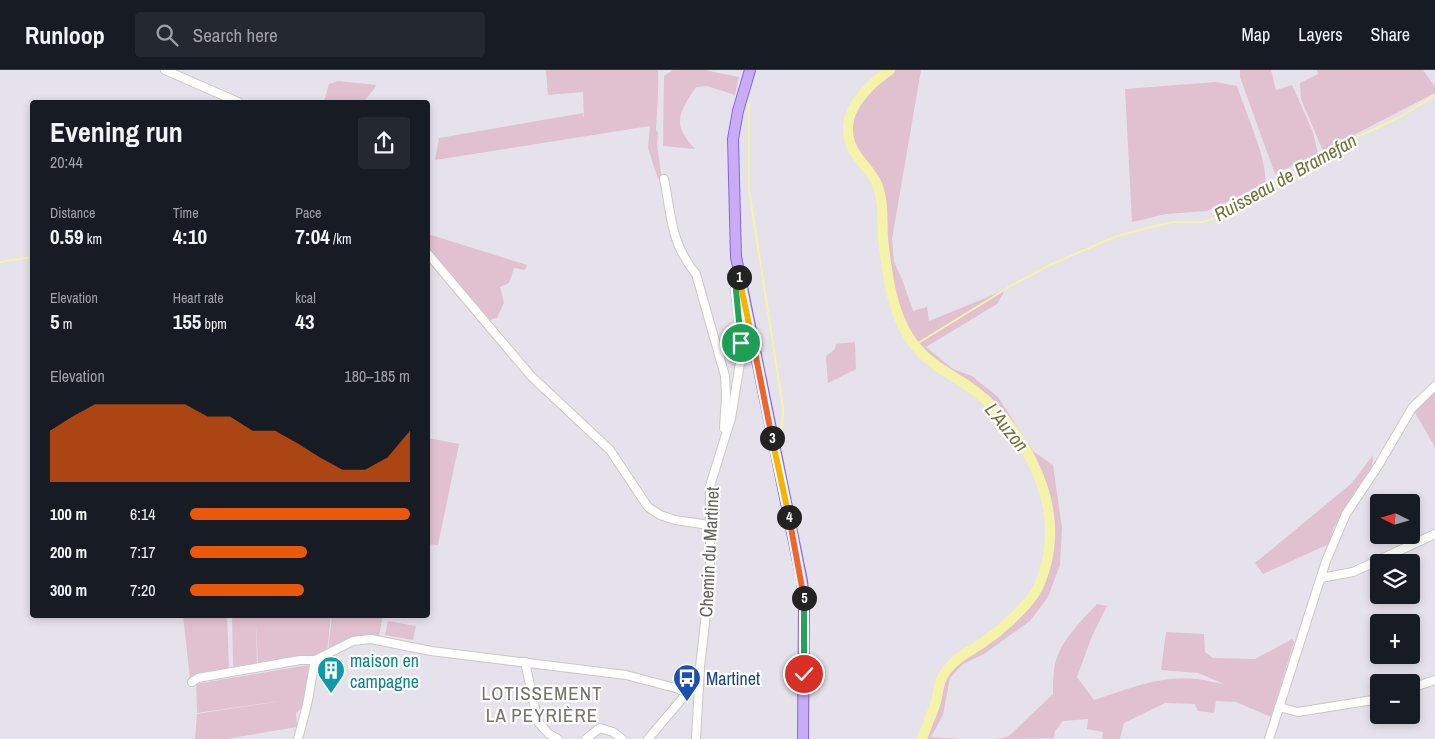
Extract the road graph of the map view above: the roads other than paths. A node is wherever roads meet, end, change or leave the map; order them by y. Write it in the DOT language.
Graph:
graph roads {
  1 [pos="165,70"];
  2 [pos="750,70"];
  3 [pos="233,100"];
  4 [pos="664,179"];
  5 [pos="430,256"];
  6 [pos="738,270"];
  7 [pos="1435,386"];
  8 [pos="722,441"];
  9 [pos="708,525"];
  10 [pos="1435,534"];
  11 [pos="1321,578"];
  12 [pos="315,660"];
  13 [pos="525,662"];
  14 [pos="1435,680"];
  15 [pos="192,682"];
  16 [pos="1420,685"];
  17 [pos="699,689"];
  18 [pos="686,694"];
  19 [pos="1370,700"];
  20 [pos="1279,707"];
  21 [pos="298,739"];
  22 [pos="558,739"];
  23 [pos="586,739"];
  24 [pos="622,739"];
  25 [pos="648,739"];
  26 [pos="696,739"];
  27 [pos="803,739"];
  28 [pos="1269,739"];
  1 -- 3 [label="street"];
  2 -- 6 [label="main road"];
  4 -- 8 [label="street"];
  5 -- 9 [label="street"];
  6 -- 8 [label="street, Chemin du Martinet"];
  6 -- 27 [label="main road"];
  7 -- 11 [label="street"];
  8 -- 9 [label="street, Chemin du Martinet"];
  9 -- 17 [label="street, Chemin du Martinet"];
  10 -- 11 [label="street"];
  11 -- 20 [label="street"];
  12 -- 13 [label="street"];
  12 -- 15 [label="street"];
  12 -- 21 [label="street"];
  13 -- 18 [label="street"];
  13 -- 22 [label="street"];
  14 -- 16 [label="street"];
  17 -- 18 [label="street"];
  17 -- 26 [label="street, Chemin du Martinet"];
  18 -- 25 [label="street"];
  19 -- 20 [label="street"];
  20 -- 28 [label="street"];
  23 -- 24 [label="street"];
}
